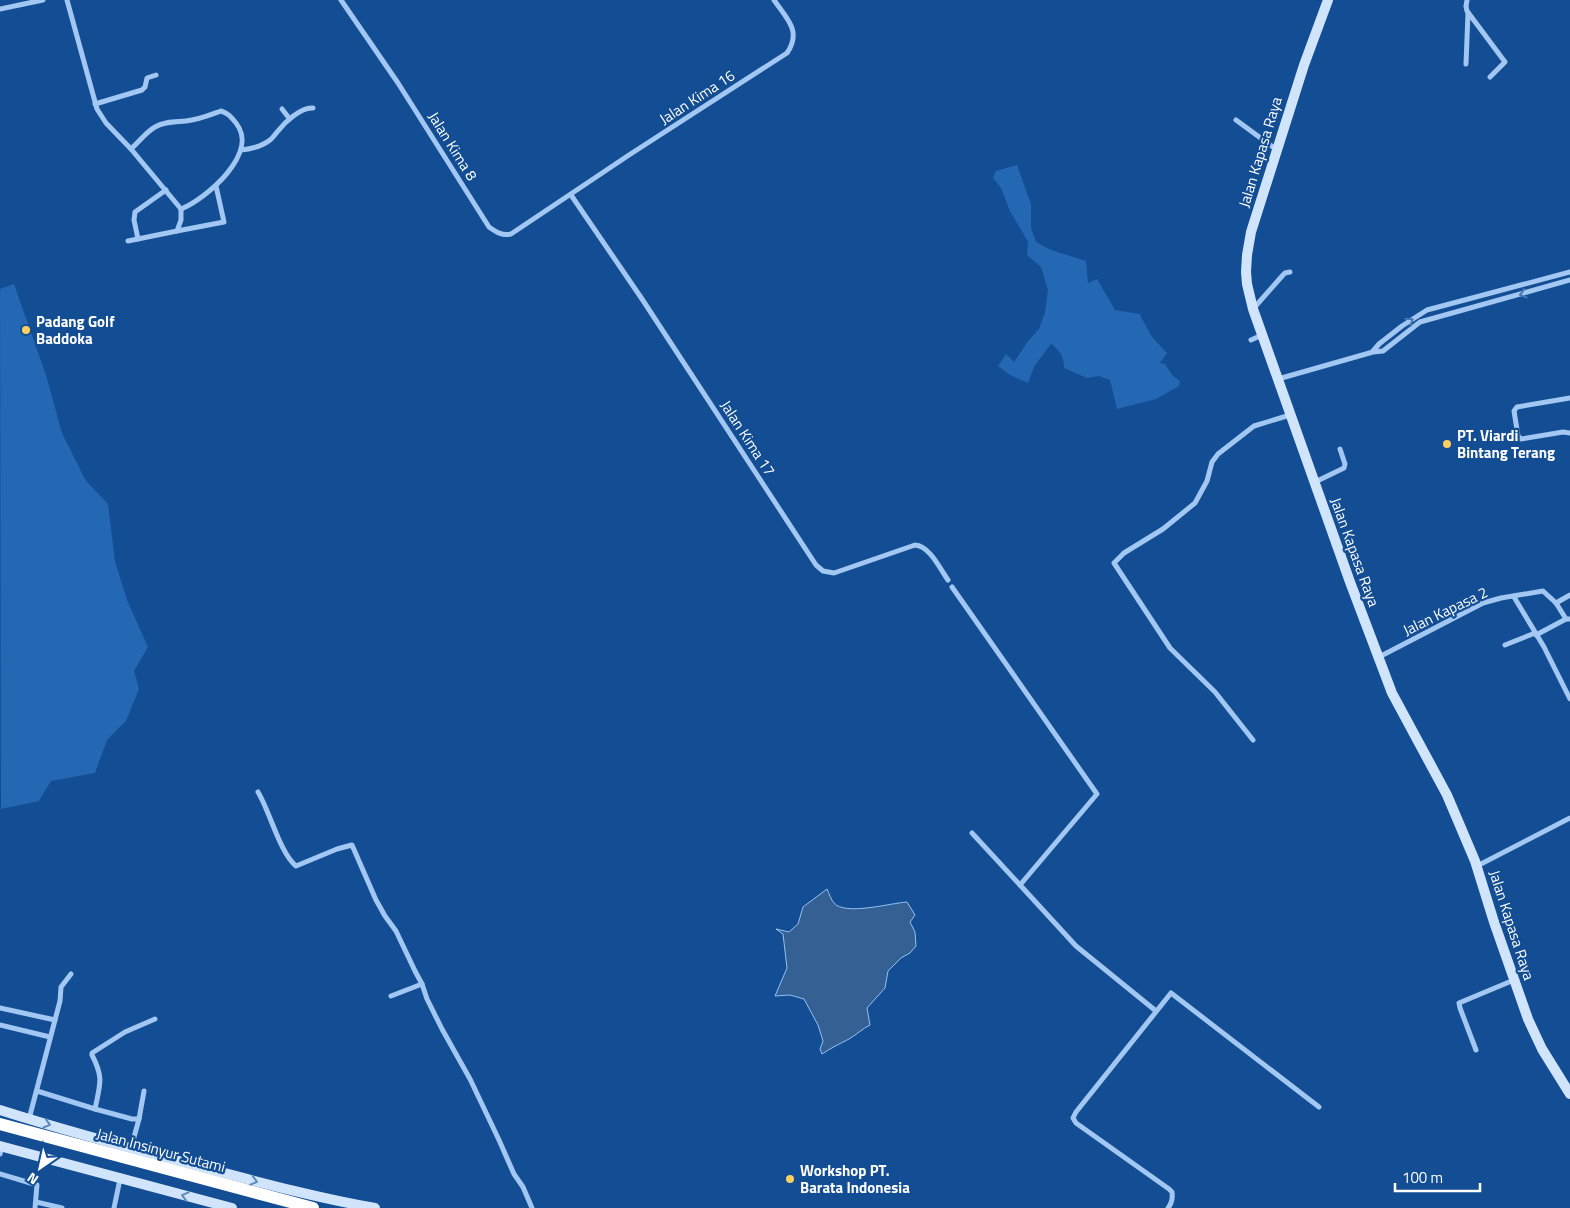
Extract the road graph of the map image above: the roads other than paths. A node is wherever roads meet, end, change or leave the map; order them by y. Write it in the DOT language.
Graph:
graph roads {
  1 [pos="44,0"];
  2 [pos="67,0"];
  3 [pos="341,0"];
  4 [pos="774,0"];
  5 [pos="1328,0"];
  6 [pos="1467,0"];
  7 [pos="0,8"];
  8 [pos="1468,13"];
  9 [pos="1466,64"];
  10 [pos="156,75"];
  11 [pos="1490,76"];
  12 [pos="96,104"];
  13 [pos="313,108"];
  14 [pos="282,109"];
  15 [pos="289,118"];
  16 [pos="1236,120"];
  17 [pos="131,149"];
  18 [pos="241,150"];
  19 [pos="1277,150"];
  20 [pos="216,186"];
  21 [pos="166,190"];
  22 [pos="571,195"];
  23 [pos="181,209"];
  24 [pos="177,231"];
  25 [pos="138,239"];
  26 [pos="128,241"];
  27 [pos="1290,272"];
  28 [pos="1570,272"];
  29 [pos="1570,280"];
  30 [pos="1253,309"];
  31 [pos="1262,335"];
  32 [pos="1251,340"];
  33 [pos="1373,352"];
  34 [pos="1278,380"];
  35 [pos="1570,398"];
  36 [pos="1290,415"];
  37 [pos="1570,433"];
  38 [pos="1340,449"];
  39 [pos="1314,483"];
  40 [pos="948,580"];
  41 [pos="952,587"];
  42 [pos="1570,595"];
  43 [pos="1514,597"];
  44 [pos="1556,603"];
  45 [pos="1568,619"];
  46 [pos="1536,634"];
  47 [pos="1505,645"];
  48 [pos="1379,657"];
  49 [pos="1569,695"];
  50 [pos="1253,740"];
  51 [pos="258,792"];
  52 [pos="1570,818"];
  53 [pos="972,833"];
  54 [pos="1477,866"];
  55 [pos="1020,884"];
  56 [pos="71,974"];
  57 [pos="1514,980"];
  58 [pos="422,984"];
  59 [pos="391,996"];
  60 [pos="0,1008"];
  61 [pos="1156,1011"];
  62 [pos="155,1019"];
  63 [pos="55,1020"];
  64 [pos="0,1025"];
  65 [pos="50,1037"];
  66 [pos="1476,1050"];
  67 [pos="144,1090"];
  68 [pos="37,1091"];
  69 [pos="1570,1094"];
  70 [pos="1319,1108"];
  71 [pos="95,1109"];
  72 [pos="0,1110"];
  73 [pos="29,1119"];
  74 [pos="139,1119"];
  75 [pos="0,1124"];
  76 [pos="0,1131"];
  77 [pos="131,1148"];
  78 [pos="1,1149"];
  79 [pos="0,1174"];
  80 [pos="120,1179"];
  81 [pos="36,1205"];
  82 [pos="62,1208"];
  83 [pos="114,1208"];
  84 [pos="232,1208"];
  85 [pos="282,1208"];
  86 [pos="313,1208"];
  87 [pos="375,1208"];
  88 [pos="532,1208"];
  89 [pos="1168,1208"];
  1 -- 7 [label="street"];
  2 -- 12 [label="street"];
  3 -- 22 [label="street, Jalan Kima 8"];
  4 -- 22 [label="street, Jalan Kima 16"];
  5 -- 19 [label="main road, Jalan Kapasa Raya"];
  6 -- 8 [label="street"];
  8 -- 9 [label="street"];
  8 -- 11 [label="street"];
  10 -- 12 [label="street"];
  12 -- 17 [label="street"];
  13 -- 15 [label="street"];
  14 -- 15 [label="street"];
  15 -- 18 [label="street"];
  16 -- 19 [label="street"];
  17 -- 18 [label="street"];
  17 -- 21 [label="street"];
  18 -- 20 [label="street"];
  19 -- 30 [label="main road, Jalan Kapasa Raya"];
  20 -- 23 [label="street"];
  20 -- 24 [label="street"];
  21 -- 23 [label="street"];
  21 -- 25 [label="street"];
  22 -- 40 [label="street, Jalan Kima 17"];
  23 -- 24 [label="street"];
  24 -- 25 [label="street"];
  25 -- 26 [label="street"];
  27 -- 30 [label="street"];
  33 -- 28 [label="street, one-way"];
  29 -- 33 [label="street, one-way"];
  30 -- 31 [label="main road, Jalan Kapasa Raya"];
  31 -- 32 [label="street"];
  31 -- 34 [label="main road, Jalan Kapasa Raya"];
  33 -- 34 [label="street"];
  34 -- 36 [label="main road, Jalan Kapasa Raya"];
  35 -- 37 [label="street"];
  36 -- 39 [label="main road, Jalan Kapasa Raya"];
  36 -- 50 [label="street"];
  38 -- 39 [label="street"];
  39 -- 48 [label="main road, Jalan Kapasa Raya"];
  41 -- 55 [label="street"];
  42 -- 44 [label="street"];
  43 -- 44 [label="street, Jalan Kapasa 2"];
  43 -- 46 [label="street"];
  43 -- 48 [label="street, Jalan Kapasa 2"];
  44 -- 45 [label="street"];
  45 -- 46 [label="street"];
  46 -- 47 [label="street"];
  46 -- 49 [label="street"];
  48 -- 54 [label="main road, Jalan Kapasa Raya"];
  51 -- 58 [label="street"];
  52 -- 54 [label="street"];
  53 -- 55 [label="street"];
  54 -- 57 [label="main road, Jalan Kapasa Raya"];
  55 -- 61 [label="street"];
  56 -- 63 [label="street"];
  57 -- 66 [label="street"];
  57 -- 69 [label="main road, Jalan Kapasa Raya"];
  58 -- 59 [label="street"];
  58 -- 88 [label="street"];
  60 -- 63 [label="street"];
  61 -- 70 [label="street"];
  61 -- 89 [label="street"];
  62 -- 71 [label="street"];
  63 -- 65 [label="street"];
  64 -- 65 [label="street"];
  65 -- 68 [label="street"];
  67 -- 74 [label="street"];
  68 -- 71 [label="street"];
  68 -- 73 [label="street"];
  71 -- 74 [label="street"];
  72 -- 73 [label="main road"];
  73 -- 77 [label="main road, one-way"];
  74 -- 77 [label="street"];
  75 -- 86 [label="highway, Jalan Insinyur Sutami"];
  76 -- 85 [label="highway, Jalan Insinyur Sutami"];
  77 -- 87 [label="main road, one-way"];
  78 -- 80 [label="main road"];
  79 -- 81 [label="street"];
  80 -- 83 [label="street"];
  84 -- 80 [label="main road, one-way"];
  81 -- 82 [label="street"];
}
